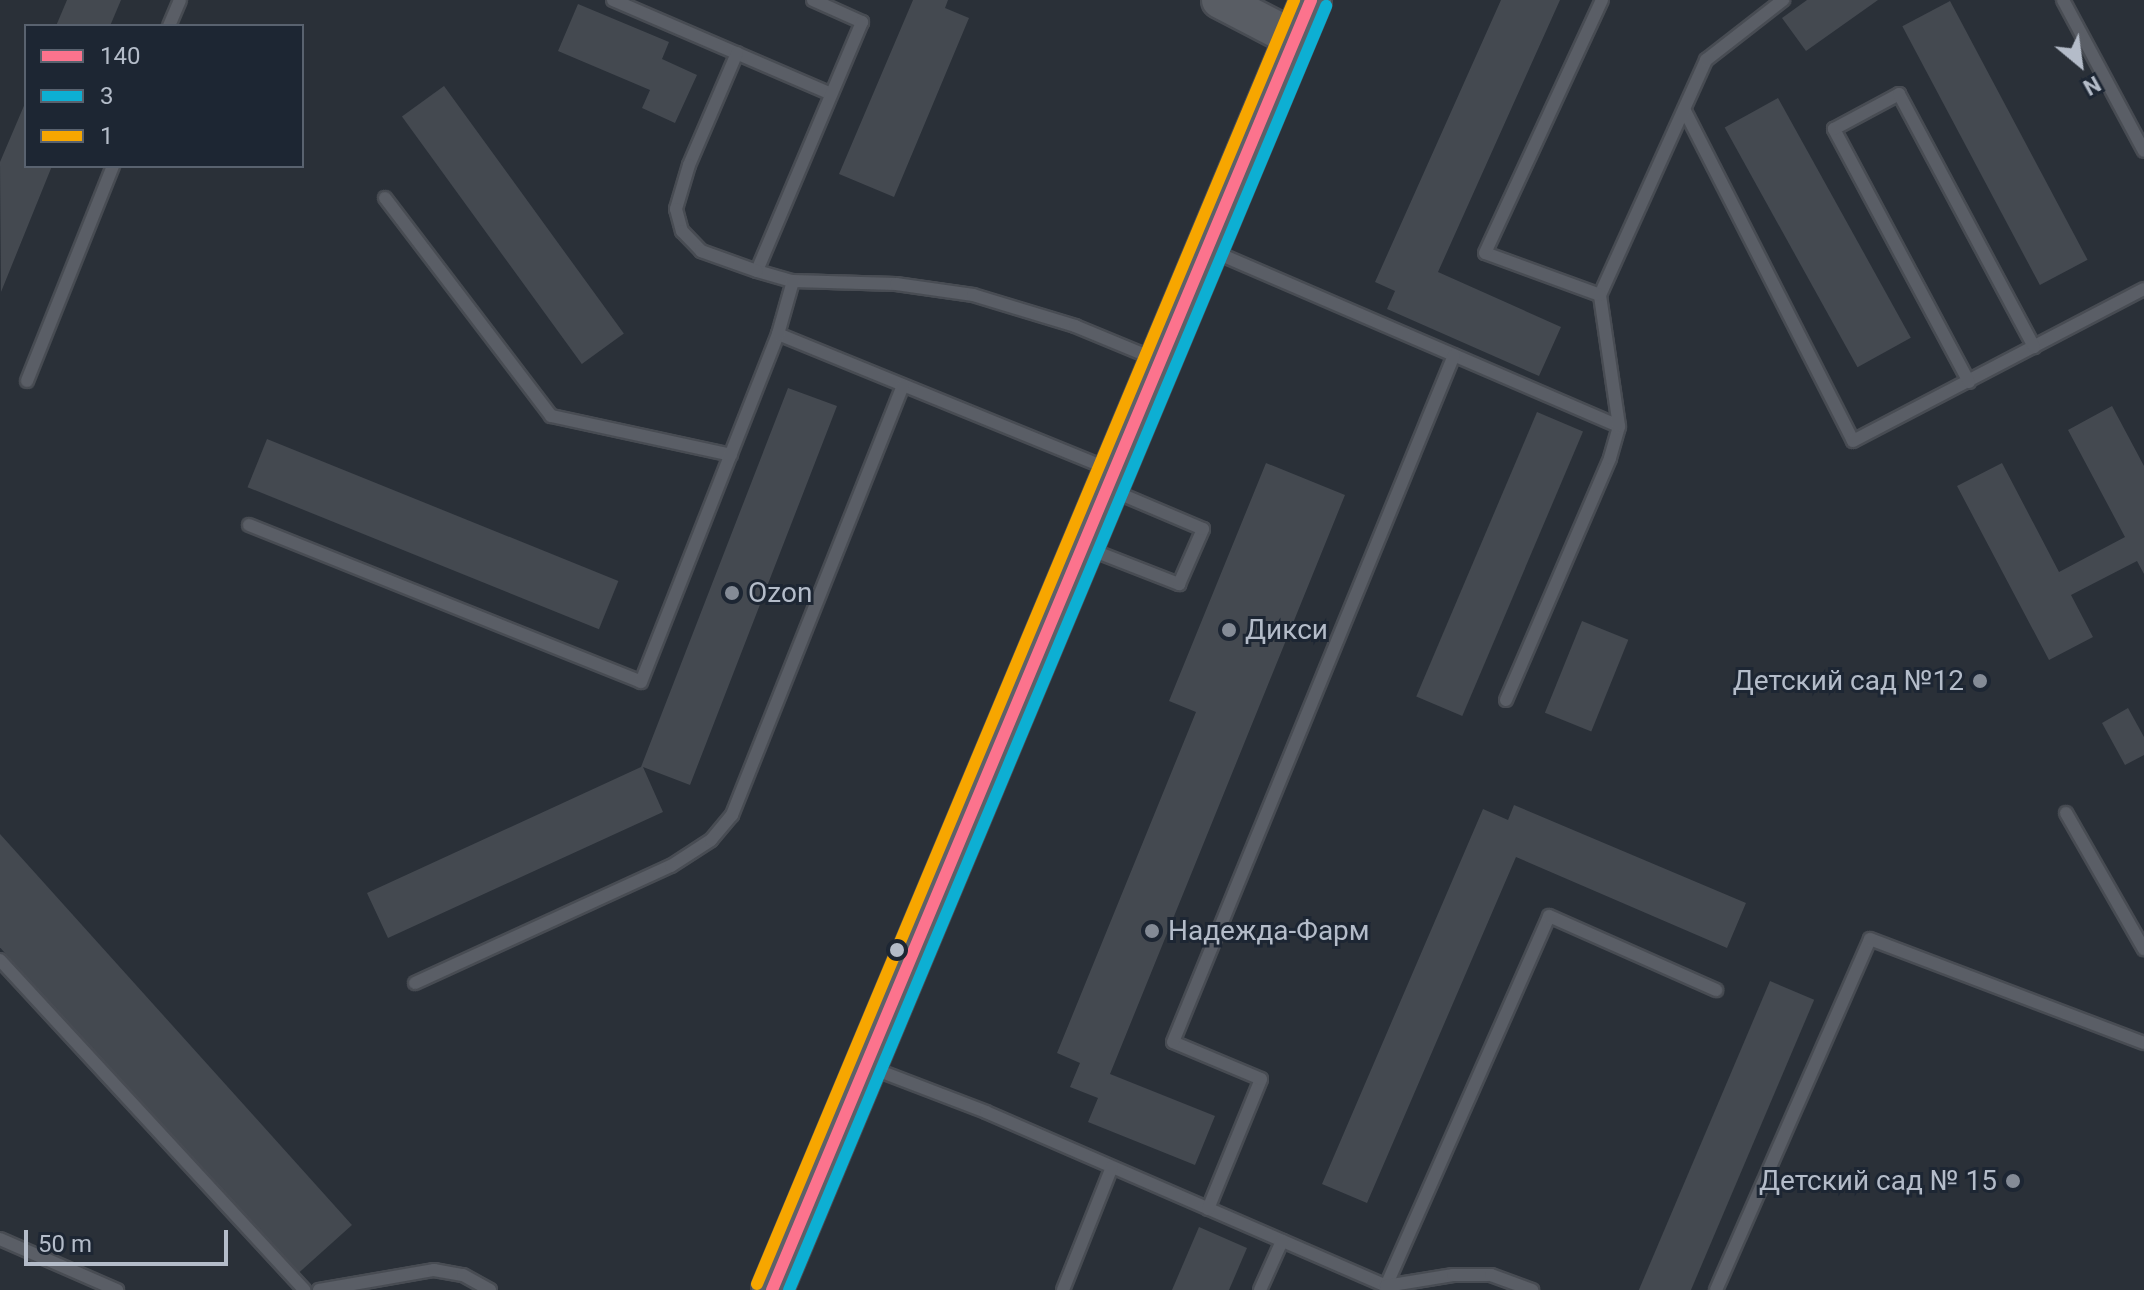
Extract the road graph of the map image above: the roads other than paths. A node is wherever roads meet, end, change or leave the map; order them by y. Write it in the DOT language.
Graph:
graph roads {
  1 [pos="180,0"];
  2 [pos="613,0"];
  3 [pos="813,0"];
  4 [pos="1220,0"];
  5 [pos="1311,0"];
  6 [pos="1602,0"];
  7 [pos="1783,0"];
  8 [pos="2063,0"];
  9 [pos="170,24"];
  10 [pos="1295,39"];
  11 [pos="737,53"];
  12 [pos="831,94"];
  13 [pos="1685,111"];
  14 [pos="2144,151"];
  15 [pos="112,168"];
  16 [pos="385,198"];
  17 [pos="1207,248"];
  18 [pos="757,271"];
  19 [pos="793,281"];
  20 [pos="2144,289"];
  21 [pos="1600,295"];
  22 [pos="778,334"];
  23 [pos="2034,347"];
  24 [pos="1454,355"];
  25 [pos="1159,362"];
  26 [pos="27,381"];
  27 [pos="1969,382"];
  28 [pos="903,386"];
  29 [pos="1619,426"];
  30 [pos="731,455"];
  31 [pos="1110,479"];
  32 [pos="249,525"];
  33 [pos="1083,546"];
  34 [pos="1506,700"];
  35 [pos="2066,813"];
  36 [pos="2144,949"];
  37 [pos="0,960"];
  38 [pos="415,983"];
  39 [pos="1716,990"];
  40 [pos="2144,1043"];
  41 [pos="866,1066"];
  42 [pos="1112,1167"];
  43 [pos="1208,1209"];
  44 [pos="0,1239"];
  45 [pos="1282,1241"];
  46 [pos="1386,1286"];
  47 [pos="117,1290"];
  48 [pos="304,1290"];
  49 [pos="319,1290"];
  50 [pos="490,1290"];
  51 [pos="772,1290"];
  52 [pos="1063,1290"];
  53 [pos="1260,1290"];
  54 [pos="1532,1290"];
  55 [pos="1716,1290"];
  1 -- 9 [label="lane"];
  2 -- 11 [label="lane"];
  3 -- 12 [label="lane"];
  4 -- 10 [label="street"];
  5 -- 10 [label="main road"];
  6 -- 21 [label="lane"];
  7 -- 13 [label="lane"];
  8 -- 14 [label="lane"];
  10 -- 17 [label="main road"];
  11 -- 12 [label="lane"];
  11 -- 18 [label="lane"];
  12 -- 18 [label="lane"];
  13 -- 21 [label="lane"];
  13 -- 27 [label="lane"];
  15 -- 26 [label="lane"];
  16 -- 30 [label="lane"];
  17 -- 24 [label="lane"];
  17 -- 25 [label="main road"];
  18 -- 19 [label="lane"];
  19 -- 22 [label="lane"];
  19 -- 25 [label="lane"];
  20 -- 23 [label="lane"];
  21 -- 29 [label="lane"];
  22 -- 28 [label="lane"];
  22 -- 30 [label="lane"];
  23 -- 27 [label="lane"];
  23 -- 27 [label="lane"];
  24 -- 29 [label="lane"];
  24 -- 43 [label="lane"];
  25 -- 31 [label="main road"];
  28 -- 31 [label="lane"];
  28 -- 38 [label="lane"];
  29 -- 34 [label="lane"];
  30 -- 32 [label="lane"];
  31 -- 33 [label="main road"];
  31 -- 33 [label="lane"];
  33 -- 41 [label="main road"];
  35 -- 36 [label="lane"];
  37 -- 48 [label="lane"];
  39 -- 46 [label="lane"];
  40 -- 55 [label="lane"];
  41 -- 42 [label="lane"];
  41 -- 51 [label="main road"];
  42 -- 43 [label="lane"];
  42 -- 52 [label="lane"];
  43 -- 45 [label="lane"];
  44 -- 47 [label="lane"];
  45 -- 46 [label="lane"];
  45 -- 53 [label="lane"];
  46 -- 54 [label="lane"];
  49 -- 50 [label="lane"];
}
